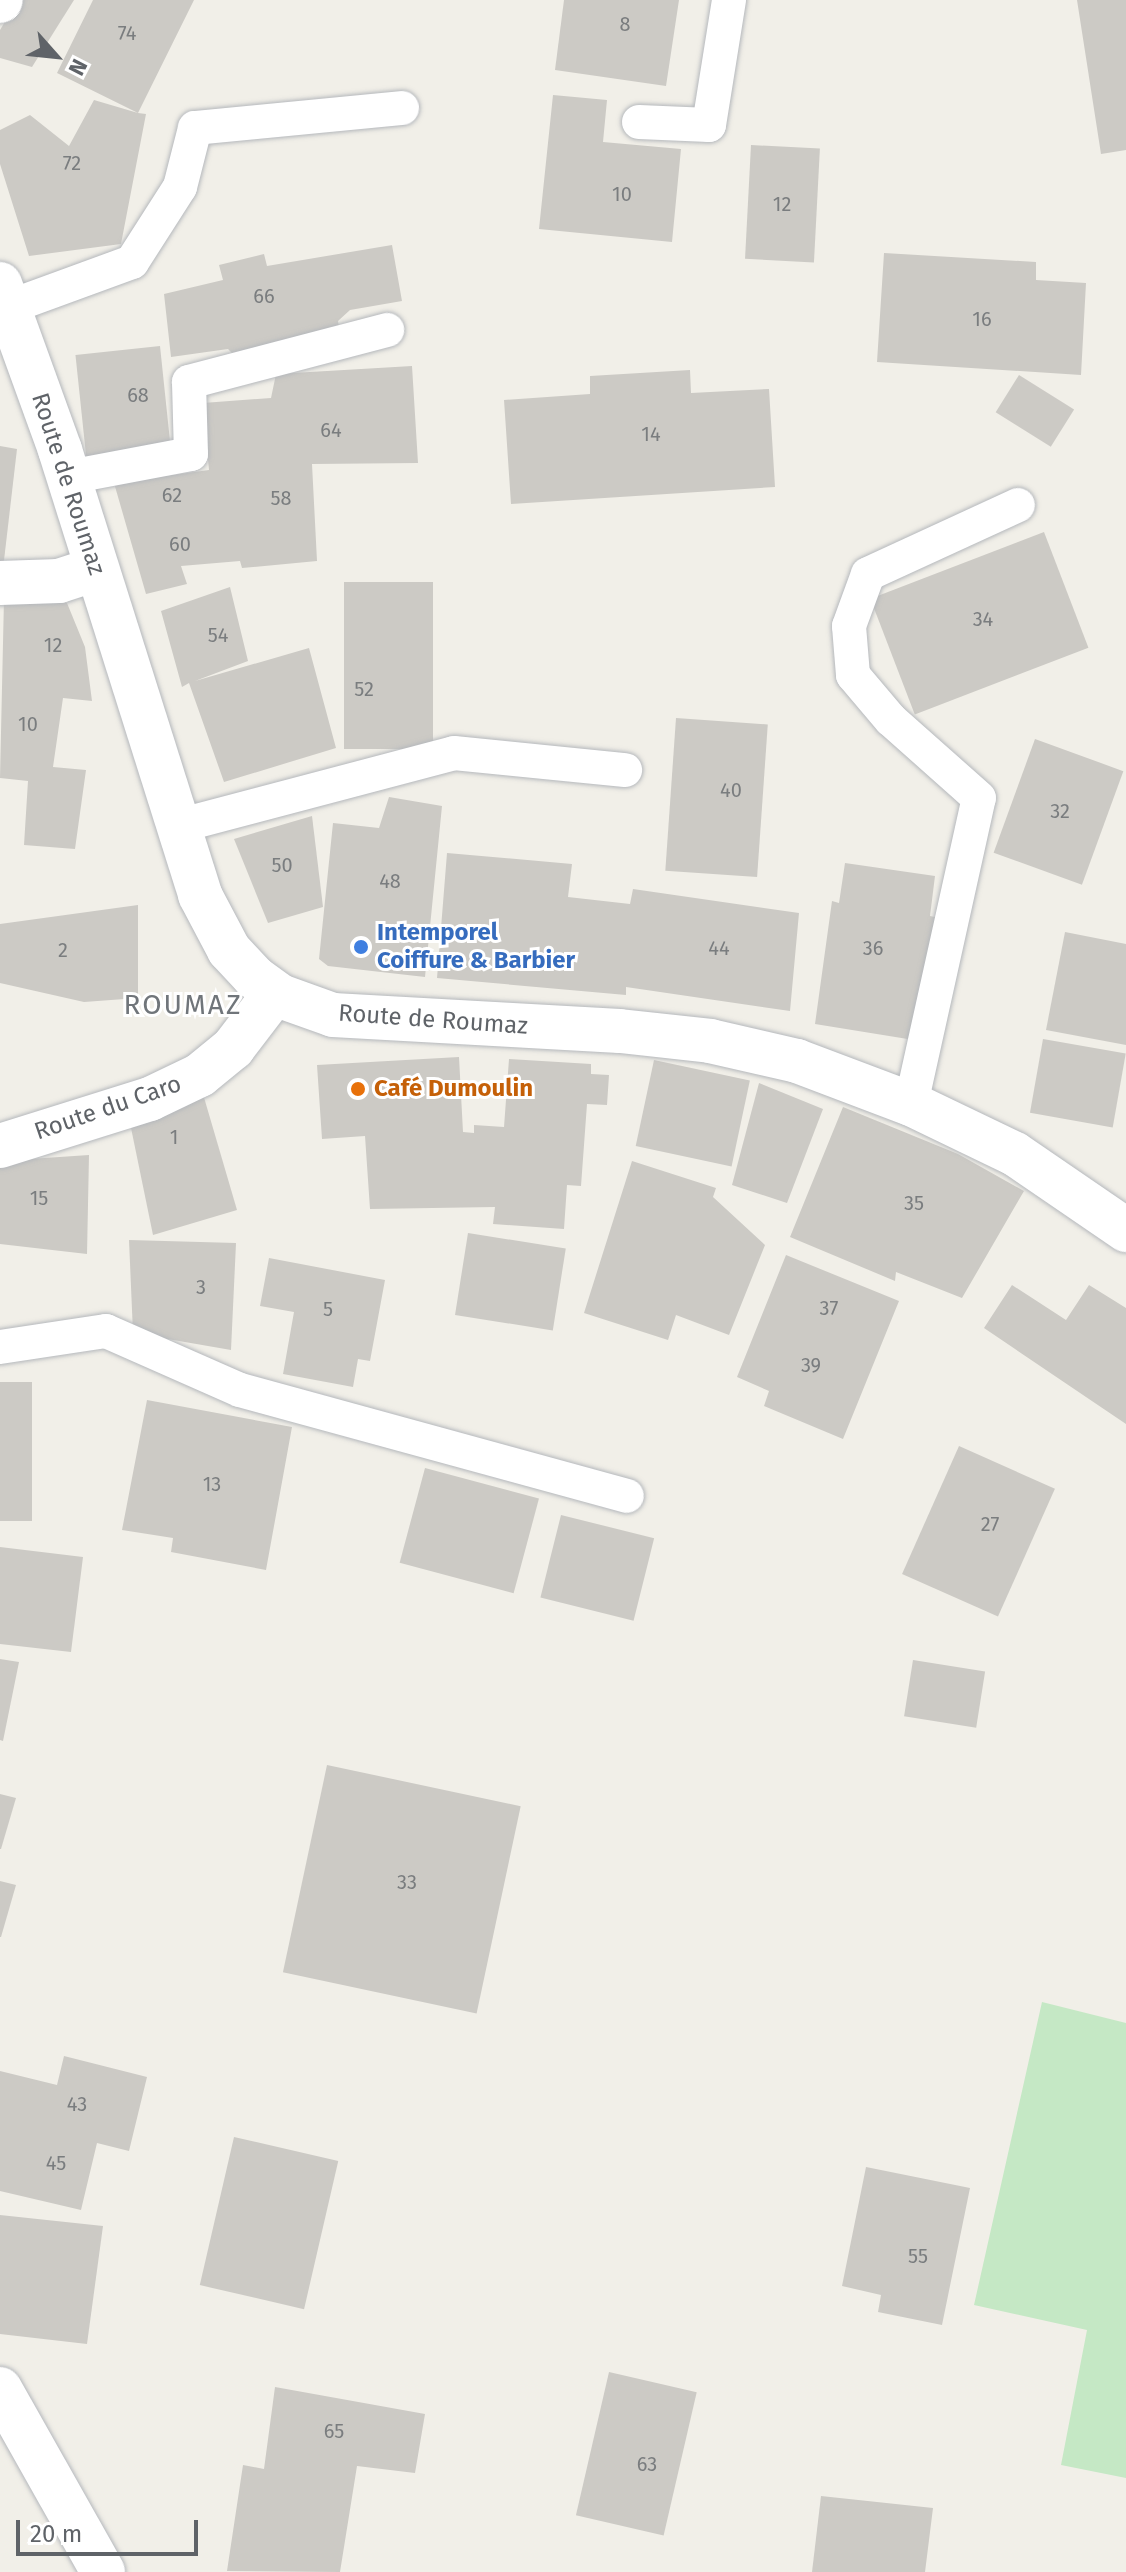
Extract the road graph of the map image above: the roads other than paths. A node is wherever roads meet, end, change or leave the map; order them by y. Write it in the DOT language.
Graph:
graph roads {
  1 [pos="729,0"];
  2 [pos="402,108"];
  3 [pos="639,122"];
  4 [pos="4,296"];
  5 [pos="387,330"];
  6 [pos="69,477"];
  7 [pos="1018,505"];
  8 [pos="95,569"];
  9 [pos="0,583"];
  10 [pos="625,770"];
  11 [pos="178,826"];
  12 [pos="275,993"];
  13 [pos="911,1104"];
  14 [pos="0,1146"];
  15 [pos="1126,1230"];
  16 [pos="0,1347"];
  17 [pos="627,1496"];
  18 [pos="0,2389"];
  19 [pos="103,2572"];
  1 -- 3 [label="lane"];
  2 -- 4 [label="lane"];
  4 -- 6 [label="street, Route de Roumaz"];
  5 -- 6 [label="lane"];
  6 -- 8 [label="street, Route de Roumaz"];
  7 -- 13 [label="lane"];
  8 -- 9 [label="street"];
  8 -- 11 [label="street, Route de Roumaz"];
  10 -- 11 [label="lane"];
  11 -- 12 [label="street, Route de Roumaz"];
  12 -- 13 [label="street, Route de Roumaz"];
  12 -- 14 [label="street, Route du Caro"];
  13 -- 15 [label="street, Route de Roumaz"];
  16 -- 17 [label="lane"];
  18 -- 19 [label="street"];
}
